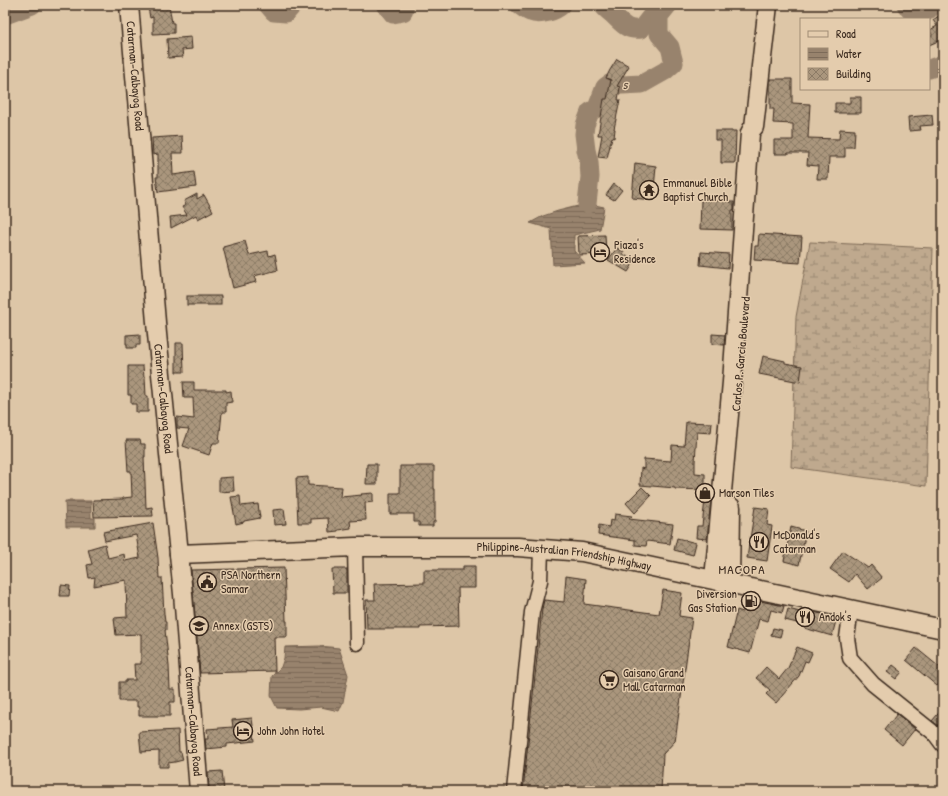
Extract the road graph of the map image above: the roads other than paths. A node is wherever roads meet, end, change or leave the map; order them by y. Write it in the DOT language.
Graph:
graph roads {
  1 [pos="128,5"];
  2 [pos="768,5"];
  3 [pos="355,547"];
  4 [pos="541,549"];
  5 [pos="179,554"];
  6 [pos="722,581"];
  7 [pos="851,609"];
  8 [pos="943,628"];
  9 [pos="358,643"];
  10 [pos="943,745"];
  11 [pos="199,791"];
  12 [pos="514,791"];
  1 -- 5 [label="main road, Catarman-Calbayog Road"];
  2 -- 6 [label="main road, Carlos P. Garcia Boulevard"];
  3 -- 4 [label="main road, Philippine-Australian Friendship Highway"];
  3 -- 5 [label="main road, Philippine-Australian Friendship Highway"];
  3 -- 9 [label="street"];
  4 -- 6 [label="main road, Philippine-Australian Friendship Highway"];
  4 -- 12 [label="street"];
  5 -- 11 [label="main road, Catarman-Calbayog Road"];
  6 -- 7 [label="main road, Philippine-Australian Friendship Highway"];
  7 -- 8 [label="main road, Philippine-Australian Friendship Highway"];
  7 -- 10 [label="street"];
}
